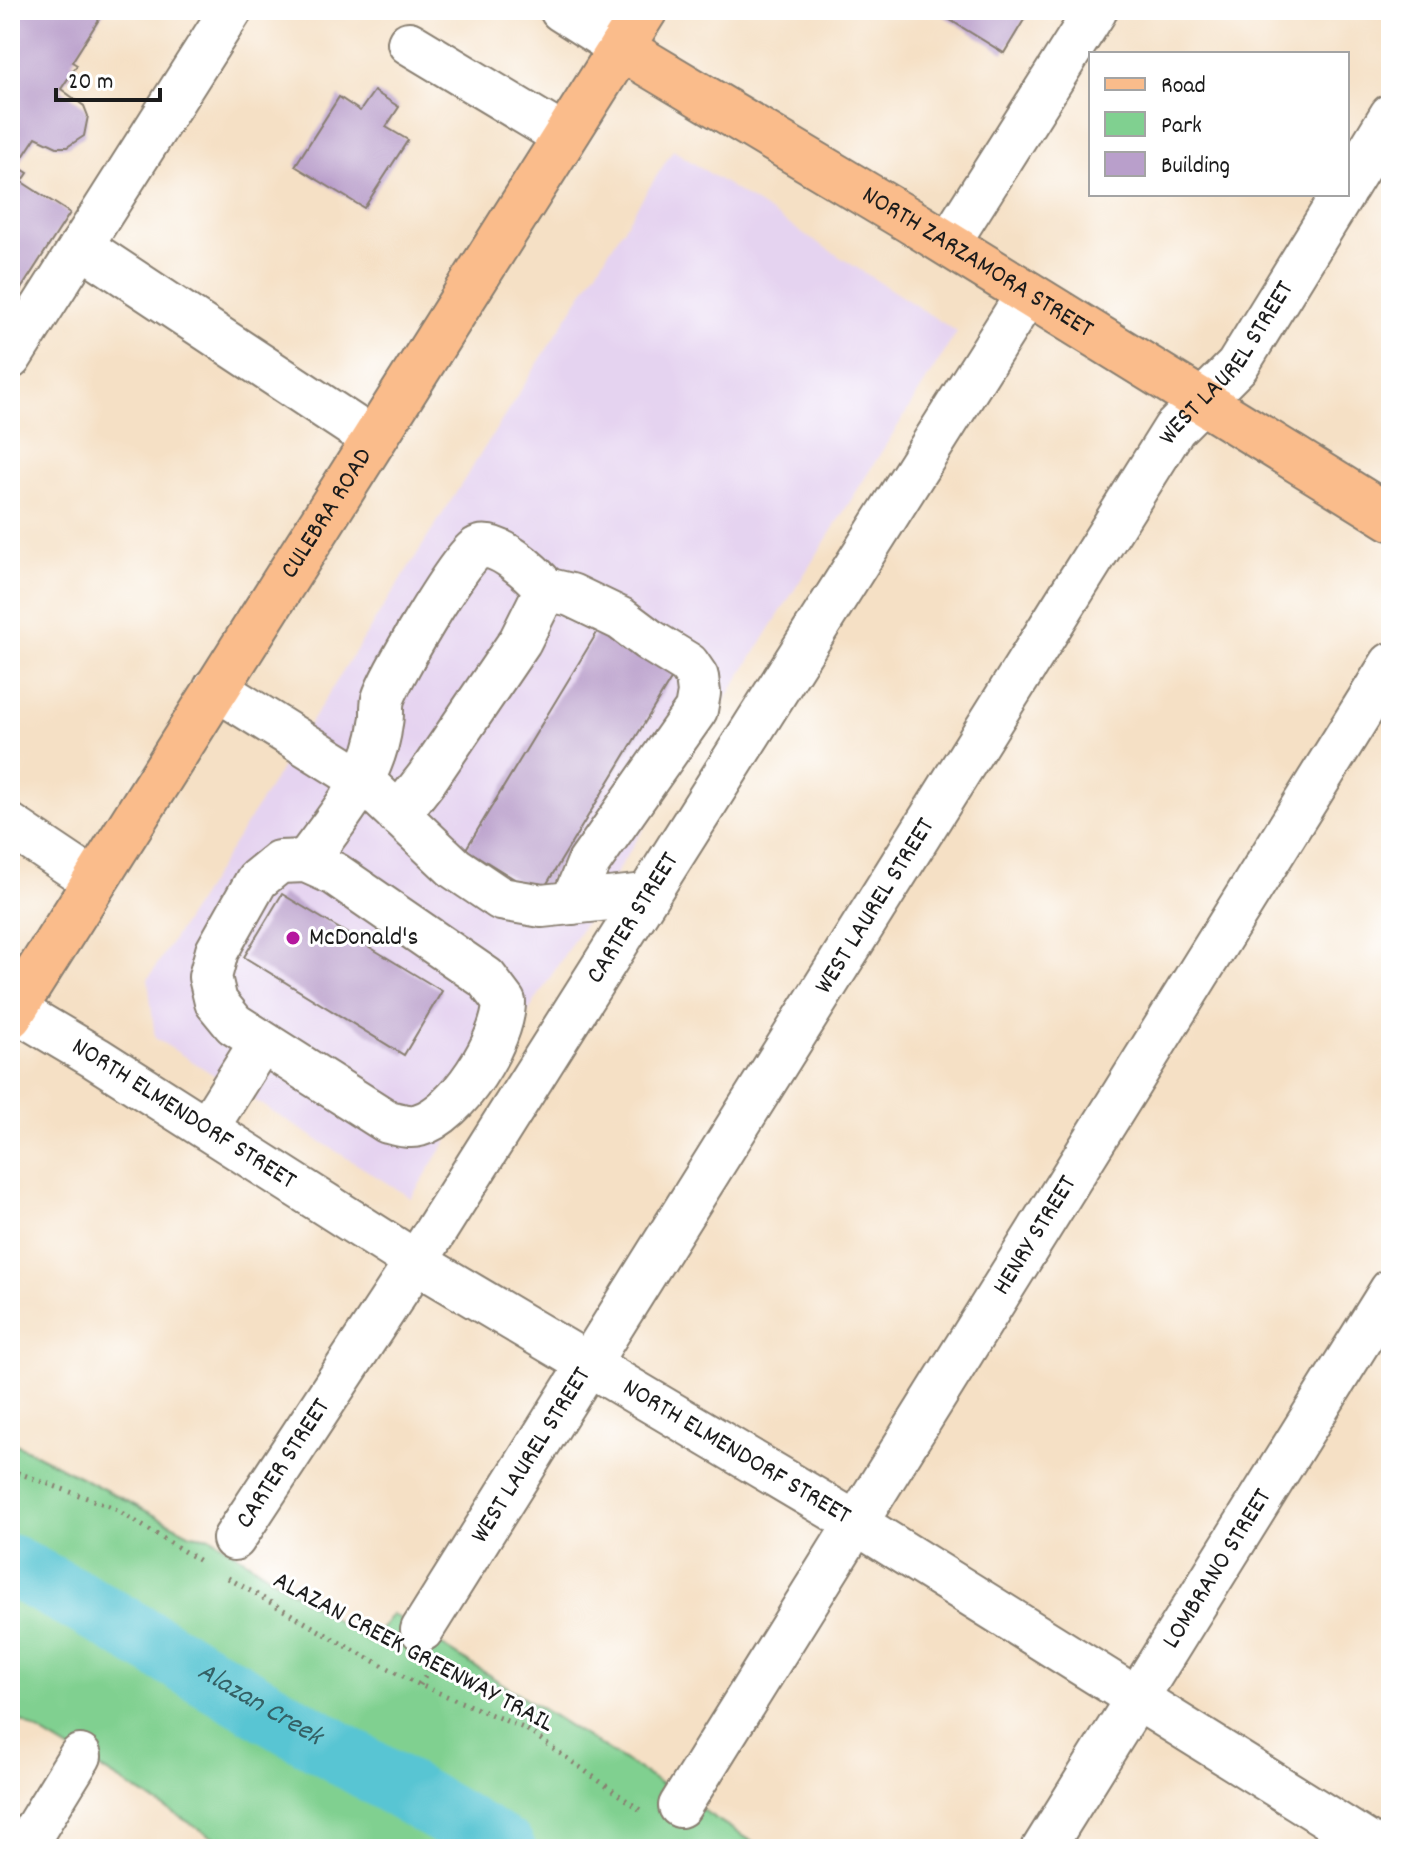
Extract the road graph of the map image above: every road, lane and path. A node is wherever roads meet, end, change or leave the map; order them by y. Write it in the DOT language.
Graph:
graph roads {
  1 [pos="231,10"];
  2 [pos="561,10"];
  3 [pos="645,10"];
  4 [pos="1096,10"];
  5 [pos="409,43"];
  6 [pos="621,48"];
  7 [pos="1391,115"];
  8 [pos="565,137"];
  9 [pos="1349,184"];
  10 [pos="1342,196"];
  11 [pos="948,244"];
  12 [pos="81,246"];
  13 [pos="1028,293"];
  14 [pos="10,358"];
  15 [pos="1203,401"];
  16 [pos="374,440"];
  17 [pos="1391,518"];
  18 [pos="546,589"];
  19 [pos="1391,664"];
  20 [pos="215,688"];
  21 [pos="362,780"];
  22 [pos="398,815"];
  23 [pos="10,825"];
  24 [pos="306,861"];
  25 [pos="95,882"];
  26 [pos="646,895"];
  27 [pos="572,903"];
  28 [pos="504,1010"];
  29 [pos="11,1011"];
  30 [pos="557,1037"];
  31 [pos="261,1042"];
  32 [pos="207,1128"];
  33 [pos="416,1262"];
  34 [pos="1391,1290"];
  35 [pos="589,1366"];
  36 [pos="10,1470"];
  37 [pos="856,1523"];
  38 [pos="222,1560"];
  39 [pos="422,1630"];
  40 [pos="1138,1699"];
  41 [pos="80,1756"];
  42 [pos="671,1820"];
  43 [pos="23,1849"];
  44 [pos="701,1849"];
  45 [pos="1043,1849"];
  46 [pos="1378,1849"];
  1 -- 12 [label="street"];
  2 -- 6 [label="street, NORTH ZARZAMORA STREET"];
  3 -- 6 [label="main road, CULEBRA ROAD"];
  4 -- 11 [label="street"];
  5 -- 8 [label="street"];
  6 -- 8 [label="main road, CULEBRA ROAD"];
  6 -- 11 [label="main road, NORTH ZARZAMORA STREET"];
  7 -- 9 [label="street"];
  8 -- 16 [label="main road, CULEBRA ROAD"];
  10 -- 15 [label="street, WEST LAUREL STREET"];
  11 -- 13 [label="main road, NORTH ZARZAMORA STREET"];
  12 -- 14 [label="street"];
  12 -- 16 [label="street"];
  13 -- 15 [label="main road, NORTH ZARZAMORA STREET"];
  13 -- 26 [label="street, CARTER STREET"];
  15 -- 17 [label="main road, NORTH ZARZAMORA STREET"];
  15 -- 35 [label="street, WEST LAUREL STREET"];
  16 -- 20 [label="main road, CULEBRA ROAD"];
  18 -- 21 [label="street"];
  18 -- 22 [label="street"];
  18 -- 27 [label="street"];
  19 -- 37 [label="street, HENRY STREET"];
  20 -- 21 [label="street"];
  20 -- 25 [label="main road, CULEBRA ROAD"];
  21 -- 22 [label="street"];
  21 -- 24 [label="street"];
  22 -- 27 [label="street"];
  23 -- 25 [label="street"];
  24 -- 28 [label="street"];
  24 -- 31 [label="street"];
  25 -- 29 [label="main road, CULEBRA ROAD"];
  26 -- 27 [label="street"];
  26 -- 30 [label="street, CARTER STREET"];
  28 -- 30 [label="street"];
  28 -- 31 [label="street"];
  29 -- 32 [label="street, NORTH ELMENDORF STREET"];
  30 -- 33 [label="street, CARTER STREET"];
  31 -- 32 [label="street"];
  32 -- 33 [label="street, NORTH ELMENDORF STREET"];
  33 -- 35 [label="street, NORTH ELMENDORF STREET"];
  33 -- 38 [label="street, CARTER STREET"];
  34 -- 40 [label="street, LOMBRANO STREET"];
  35 -- 37 [label="street, NORTH ELMENDORF STREET"];
  35 -- 39 [label="street, WEST LAUREL STREET"];
  36 -- 38 [label="path, ALAZAN CREEK GREENWAY TRAIL"];
  37 -- 40 [label="street, NORTH ELMENDORF STREET"];
  37 -- 42 [label="street, HENRY STREET"];
  38 -- 42 [label="path, ALAZAN CREEK GREENWAY TRAIL"];
  40 -- 45 [label="street, LOMBRANO STREET"];
  40 -- 46 [label="street, NORTH ELMENDORF STREET"];
  41 -- 43 [label="street"];
  42 -- 44 [label="path, ALAZAN CREEK GREENWAY TRAIL"];
}
